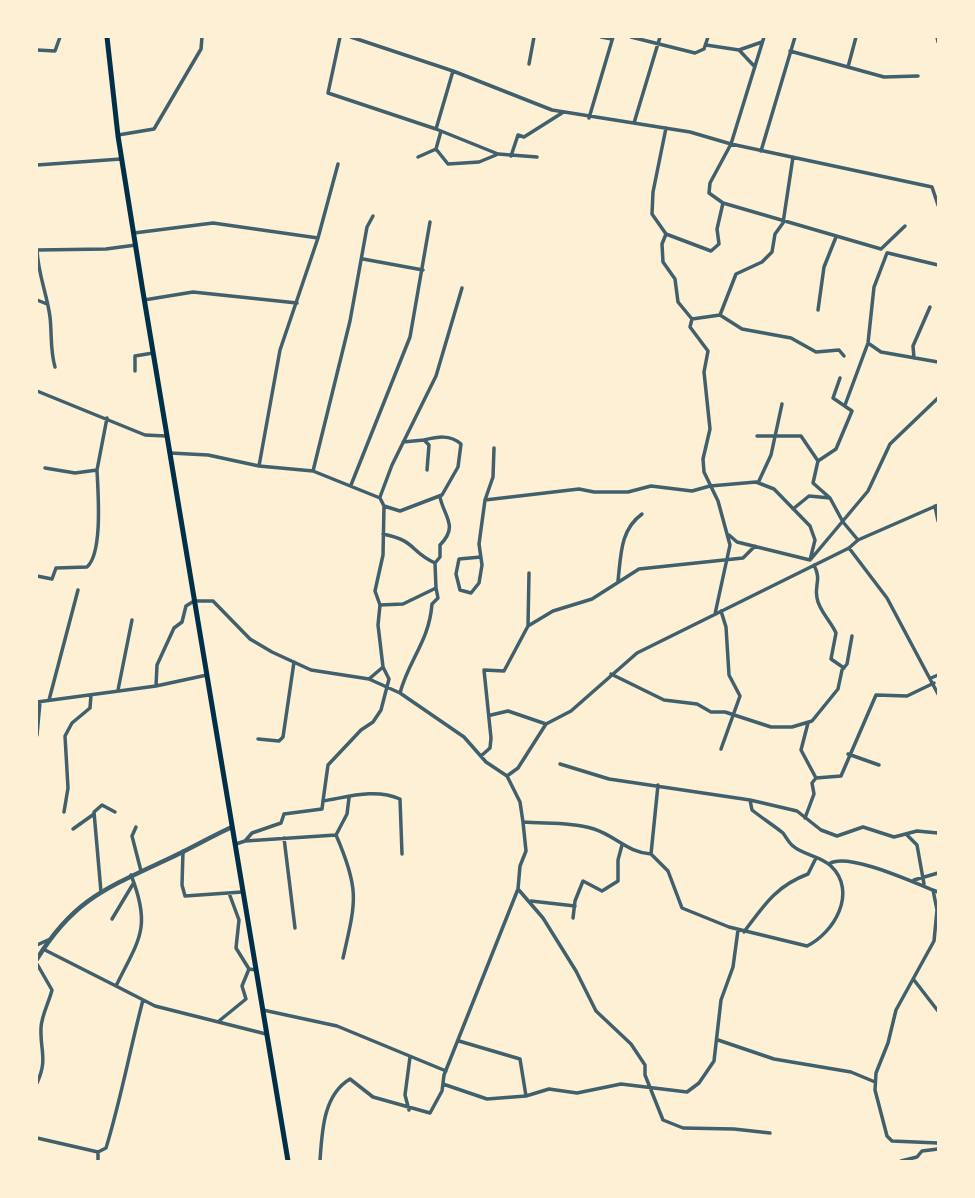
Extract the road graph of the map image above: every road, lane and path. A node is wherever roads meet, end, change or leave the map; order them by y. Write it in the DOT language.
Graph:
graph roads {
  1 [pos="60,37"];
  2 [pos="107,37"];
  3 [pos="202,37"];
  4 [pos="340,37"];
  5 [pos="351,37"];
  6 [pos="534,37"];
  7 [pos="601,37"];
  8 [pos="631,37"];
  9 [pos="660,37"];
  10 [pos="708,37"];
  11 [pos="764,37"];
  12 [pos="795,37"];
  13 [pos="856,37"];
  14 [pos="937,37"];
  15 [pos="612,38"];
  16 [pos="762,42"];
  17 [pos="938,42"];
  18 [pos="706,45"];
  19 [pos="658,46"];
  20 [pos="37,50"];
  21 [pos="739,50"];
  22 [pos="790,51"];
  23 [pos="529,64"];
  24 [pos="755,66"];
  25 [pos="848,67"];
  26 [pos="453,71"];
  27 [pos="919,76"];
  28 [pos="562,113"];
  29 [pos="589,118"];
  30 [pos="634,123"];
  31 [pos="666,128"];
  32 [pos="438,130"];
  33 [pos="118,135"];
  34 [pos="731,144"];
  35 [pos="436,149"];
  36 [pos="761,150"];
  37 [pos="498,154"];
  38 [pos="511,156"];
  39 [pos="418,157"];
  40 [pos="537,157"];
  41 [pos="793,157"];
  42 [pos="121,159"];
  43 [pos="37,164"];
  44 [pos="338,164"];
  45 [pos="723,203"];
  46 [pos="938,205"];
  47 [pos="373,216"];
  48 [pos="429,222"];
  49 [pos="783,223"];
  50 [pos="905,226"];
  51 [pos="134,233"];
  52 [pos="666,234"];
  53 [pos="836,237"];
  54 [pos="318,238"];
  55 [pos="136,245"];
  56 [pos="881,249"];
  57 [pos="37,250"];
  58 [pos="887,253"];
  59 [pos="362,259"];
  60 [pos="938,265"];
  61 [pos="423,270"];
  62 [pos="462,288"];
  63 [pos="37,300"];
  64 [pos="144,300"];
  65 [pos="297,303"];
  66 [pos="47,304"];
  67 [pos="930,307"];
  68 [pos="818,310"];
  69 [pos="720,315"];
  70 [pos="692,318"];
  71 [pos="868,343"];
  72 [pos="153,353"];
  73 [pos="844,356"];
  74 [pos="914,358"];
  75 [pos="938,362"];
  76 [pos="55,368"];
  77 [pos="135,371"];
  78 [pos="841,378"];
  79 [pos="37,391"];
  80 [pos="938,398"];
  81 [pos="782,404"];
  82 [pos="845,405"];
  83 [pos="107,418"];
  84 [pos="166,435"];
  85 [pos="757,436"];
  86 [pos="775,436"];
  87 [pos="424,440"];
  88 [pos="403,442"];
  89 [pos="494,448"];
  90 [pos="170,453"];
  91 [pos="817,461"];
  92 [pos="259,466"];
  93 [pos="45,468"];
  94 [pos="427,470"];
  95 [pos="97,471"];
  96 [pos="313,471"];
  97 [pos="758,483"];
  98 [pos="351,485"];
  99 [pos="710,486"];
  100 [pos="440,496"];
  101 [pos="380,498"];
  102 [pos="830,498"];
  103 [pos="485,500"];
  104 [pos="937,505"];
  105 [pos="384,506"];
  106 [pos="793,509"];
  107 [pos="642,514"];
  108 [pos="938,521"];
  109 [pos="842,522"];
  110 [pos="383,534"];
  111 [pos="729,535"];
  112 [pos="858,540"];
  113 [pos="755,546"];
  114 [pos="849,548"];
  115 [pos="481,557"];
  116 [pos="810,560"];
  117 [pos="727,561"];
  118 [pos="435,563"];
  119 [pos="814,565"];
  120 [pos="528,573"];
  121 [pos="37,576"];
  122 [pos="618,581"];
  123 [pos="436,588"];
  124 [pos="78,590"];
  125 [pos="194,601"];
  126 [pos="380,605"];
  127 [pos="721,611"];
  128 [pos="715,614"];
  129 [pos="132,621"];
  130 [pos="528,626"];
  131 [pos="852,636"];
  132 [pos="294,662"];
  133 [pos="383,667"];
  134 [pos="844,668"];
  135 [pos="611,674"];
  136 [pos="207,675"];
  137 [pos="938,675"];
  138 [pos="369,679"];
  139 [pos="932,680"];
  140 [pos="156,685"];
  141 [pos="385,688"];
  142 [pos="118,692"];
  143 [pos="400,693"];
  144 [pos="938,694"];
  145 [pos="91,695"];
  146 [pos="49,699"];
  147 [pos="38,702"];
  148 [pos="731,714"];
  149 [pos="491,715"];
  150 [pos="808,723"];
  151 [pos="547,724"];
  152 [pos="37,735"];
  153 [pos="258,739"];
  154 [pos="721,749"];
  155 [pos="848,754"];
  156 [pos="481,756"];
  157 [pos="560,764"];
  158 [pos="879,765"];
  159 [pos="507,776"];
  160 [pos="816,778"];
  161 [pos="657,785"];
  162 [pos="349,798"];
  163 [pos="750,800"];
  164 [pos="323,801"];
  165 [pos="64,812"];
  166 [pos="115,812"];
  167 [pos="94,814"];
  168 [pos="805,818"];
  169 [pos="523,822"];
  170 [pos="136,827"];
  171 [pos="232,827"];
  172 [pos="73,829"];
  173 [pos="938,833"];
  174 [pos="336,835"];
  175 [pos="907,835"];
  176 [pos="284,838"];
  177 [pos="245,841"];
  178 [pos="236,844"];
  179 [pos="622,845"];
  180 [pos="183,851"];
  181 [pos="402,854"];
  182 [pos="651,855"];
  183 [pos="816,858"];
  184 [pos="829,864"];
  185 [pos="141,871"];
  186 [pos="938,873"];
  187 [pos="131,874"];
  188 [pos="923,877"];
  189 [pos="914,880"];
  190 [pos="134,882"];
  191 [pos="924,885"];
  192 [pos="518,889"];
  193 [pos="933,890"];
  194 [pos="101,892"];
  195 [pos="244,892"];
  196 [pos="938,892"];
  197 [pos="229,893"];
  198 [pos="531,901"];
  199 [pos="575,906"];
  200 [pos="573,918"];
  201 [pos="112,919"];
  202 [pos="295,928"];
  203 [pos="737,930"];
  204 [pos="744,932"];
  205 [pos="48,940"];
  206 [pos="37,945"];
  207 [pos="43,949"];
  208 [pos="343,958"];
  209 [pos="37,961"];
  210 [pos="249,969"];
  211 [pos="256,970"];
  212 [pos="914,980"];
  213 [pos="116,986"];
  214 [pos="143,1000"];
  215 [pos="263,1010"];
  216 [pos="938,1011"];
  217 [pos="219,1021"];
  218 [pos="268,1035"];
  219 [pos="718,1040"];
  220 [pos="459,1041"];
  221 [pos="410,1056"];
  222 [pos="446,1070"];
  223 [pos="37,1083"];
  224 [pos="875,1083"];
  225 [pos="443,1084"];
  226 [pos="649,1087"];
  227 [pos="526,1096"];
  228 [pos="409,1110"];
  229 [pos="770,1133"];
  230 [pos="37,1138"];
  231 [pos="938,1143"];
  232 [pos="938,1149"];
  233 [pos="98,1152"];
  234 [pos="97,1161"];
  235 [pos="288,1161"];
  236 [pos="320,1161"];
  237 [pos="901,1161"];
  1 -- 20 [label="street"];
  2 -- 33 [label="highway"];
  3 -- 33 [label="street"];
  4 -- 32 [label="street"];
  5 -- 26 [label="street"];
  6 -- 23 [label="street"];
  7 -- 15 [label="street"];
  8 -- 19 [label="street"];
  9 -- 19 [label="street"];
  10 -- 18 [label="street"];
  11 -- 16 [label="street"];
  12 -- 22 [label="street"];
  13 -- 25 [label="street"];
  14 -- 17 [label="street"];
  15 -- 29 [label="street"];
  16 -- 21 [label="street"];
  16 -- 24 [label="street"];
  18 -- 19 [label="street"];
  18 -- 21 [label="street"];
  19 -- 30 [label="street"];
  21 -- 24 [label="street"];
  22 -- 25 [label="street"];
  22 -- 36 [label="street"];
  24 -- 34 [label="street"];
  25 -- 27 [label="street"];
  26 -- 28 [label="street"];
  26 -- 32 [label="street"];
  28 -- 29 [label="street"];
  28 -- 38 [label="street"];
  29 -- 30 [label="street"];
  30 -- 31 [label="street"];
  31 -- 34 [label="street"];
  31 -- 52 [label="street"];
  32 -- 35 [label="street"];
  32 -- 37 [label="street"];
  33 -- 42 [label="highway"];
  34 -- 36 [label="street"];
  34 -- 45 [label="street"];
  35 -- 37 [label="street"];
  35 -- 39 [label="street"];
  36 -- 41 [label="street"];
  37 -- 38 [label="street"];
  38 -- 40 [label="street"];
  41 -- 46 [label="street"];
  41 -- 49 [label="street"];
  42 -- 43 [label="street"];
  42 -- 51 [label="highway"];
  44 -- 54 [label="street"];
  45 -- 49 [label="street"];
  45 -- 52 [label="street"];
  47 -- 59 [label="street"];
  48 -- 61 [label="street"];
  49 -- 53 [label="street"];
  49 -- 69 [label="street"];
  50 -- 56 [label="street"];
  51 -- 54 [label="street"];
  51 -- 55 [label="highway"];
  52 -- 70 [label="street"];
  53 -- 56 [label="street"];
  53 -- 68 [label="street"];
  54 -- 65 [label="street"];
  55 -- 57 [label="street"];
  55 -- 64 [label="highway"];
  56 -- 58 [label="street"];
  57 -- 66 [label="street"];
  58 -- 60 [label="street"];
  58 -- 71 [label="street"];
  59 -- 61 [label="street"];
  59 -- 96 [label="street"];
  61 -- 98 [label="street"];
  62 -- 88 [label="street"];
  63 -- 66 [label="street"];
  64 -- 65 [label="street"];
  64 -- 72 [label="highway"];
  65 -- 92 [label="street"];
  66 -- 76 [label="street"];
  67 -- 74 [label="street"];
  69 -- 70 [label="street"];
  69 -- 73 [label="street"];
  70 -- 99 [label="street"];
  71 -- 74 [label="street"];
  71 -- 82 [label="street"];
  72 -- 77 [label="street"];
  72 -- 84 [label="highway"];
  74 -- 75 [label="street"];
  78 -- 82 [label="street"];
  79 -- 83 [label="street"];
  80 -- 109 [label="street"];
  81 -- 86 [label="street"];
  82 -- 91 [label="street"];
  83 -- 84 [label="street"];
  83 -- 95 [label="street"];
  84 -- 90 [label="highway"];
  85 -- 86 [label="street"];
  86 -- 91 [label="street"];
  86 -- 97 [label="street"];
  87 -- 88 [label="street"];
  87 -- 94 [label="street"];
  87 -- 100 [label="street"];
  88 -- 101 [label="street"];
  89 -- 103 [label="street"];
  90 -- 92 [label="street"];
  90 -- 125 [label="highway"];
  91 -- 102 [label="street"];
  92 -- 96 [label="street"];
  93 -- 95 [label="street"];
  95 -- 121 [label="street"];
  96 -- 98 [label="street"];
  97 -- 99 [label="street"];
  97 -- 106 [label="street"];
  98 -- 101 [label="street"];
  99 -- 103 [label="street"];
  99 -- 111 [label="street"];
  100 -- 105 [label="street"];
  100 -- 118 [label="street"];
  101 -- 105 [label="street"];
  102 -- 106 [label="street"];
  102 -- 109 [label="street"];
  103 -- 115 [label="street"];
  104 -- 108 [label="street"];
  104 -- 112 [label="street"];
  105 -- 110 [label="street"];
  106 -- 116 [label="street"];
  107 -- 122 [label="street"];
  109 -- 112 [label="street"];
  109 -- 116 [label="street"];
  110 -- 118 [label="street"];
  110 -- 126 [label="street"];
  111 -- 113 [label="street"];
  111 -- 117 [label="street"];
  112 -- 114 [label="street"];
  113 -- 116 [label="street"];
  113 -- 117 [label="street"];
  114 -- 119 [label="street"];
  114 -- 139 [label="street"];
  115 -- 115 [label="street"];
  116 -- 119 [label="street"];
  117 -- 122 [label="street"];
  117 -- 128 [label="street"];
  118 -- 123 [label="street"];
  119 -- 127 [label="street"];
  119 -- 134 [label="street"];
  120 -- 130 [label="street"];
  122 -- 130 [label="street"];
  123 -- 126 [label="street"];
  123 -- 143 [label="street"];
  124 -- 146 [label="street"];
  125 -- 132 [label="street"];
  125 -- 136 [label="highway"];
  125 -- 140 [label="street"];
  126 -- 133 [label="street"];
  127 -- 128 [label="street"];
  127 -- 148 [label="street"];
  128 -- 135 [label="street"];
  129 -- 142 [label="street"];
  130 -- 149 [label="street"];
  131 -- 134 [label="street"];
  132 -- 138 [label="street"];
  132 -- 153 [label="street"];
  133 -- 138 [label="street"];
  133 -- 141 [label="street"];
  134 -- 150 [label="street"];
  135 -- 148 [label="street"];
  135 -- 151 [label="street"];
  136 -- 140 [label="street"];
  136 -- 171 [label="highway"];
  137 -- 139 [label="street"];
  138 -- 141 [label="street"];
  139 -- 144 [label="street"];
  139 -- 155 [label="street"];
  140 -- 142 [label="street"];
  141 -- 143 [label="street"];
  141 -- 164 [label="street"];
  142 -- 145 [label="street"];
  143 -- 156 [label="street"];
  145 -- 146 [label="street"];
  145 -- 165 [label="street"];
  146 -- 147 [label="street"];
  147 -- 152 [label="street"];
  148 -- 150 [label="street"];
  148 -- 154 [label="street"];
  149 -- 151 [label="street"];
  149 -- 156 [label="street"];
  150 -- 160 [label="street"];
  151 -- 159 [label="street"];
  155 -- 158 [label="street"];
  155 -- 160 [label="street"];
  156 -- 159 [label="street"];
  157 -- 161 [label="street"];
  159 -- 169 [label="street"];
  160 -- 168 [label="street"];
  161 -- 163 [label="street"];
  161 -- 182 [label="street"];
  162 -- 164 [label="street"];
  162 -- 174 [label="street"];
  162 -- 181 [label="street"];
  163 -- 168 [label="street"];
  163 -- 183 [label="street"];
  164 -- 177 [label="street"];
  166 -- 167 [label="street"];
  167 -- 172 [label="street"];
  167 -- 194 [label="street"];
  168 -- 175 [label="street"];
  169 -- 179 [label="street"];
  169 -- 192 [label="street"];
  170 -- 185 [label="street"];
  171 -- 178 [label="highway"];
  171 -- 180 [label="street"];
  173 -- 175 [label="street"];
  174 -- 176 [label="street"];
  174 -- 208 [label="street"];
  175 -- 188 [label="street"];
  176 -- 177 [label="street"];
  176 -- 202 [label="street"];
  177 -- 178 [label="street"];
  178 -- 195 [label="highway"];
  179 -- 182 [label="street"];
  179 -- 199 [label="street"];
  180 -- 185 [label="street"];
  180 -- 197 [label="street"];
  182 -- 203 [label="street"];
  183 -- 184 [label="street"];
  183 -- 204 [label="street"];
  184 -- 189 [label="street"];
  184 -- 204 [label="street"];
  185 -- 187 [label="street"];
  186 -- 188 [label="street"];
  187 -- 190 [label="street"];
  187 -- 194 [label="street"];
  188 -- 189 [label="street"];
  188 -- 191 [label="street"];
  189 -- 191 [label="street"];
  190 -- 201 [label="street"];
  190 -- 213 [label="street"];
  191 -- 193 [label="street"];
  192 -- 198 [label="street"];
  192 -- 220 [label="street"];
  193 -- 196 [label="street"];
  193 -- 212 [label="street"];
  194 -- 205 [label="street"];
  195 -- 197 [label="street"];
  195 -- 211 [label="highway"];
  197 -- 210 [label="street"];
  198 -- 199 [label="street"];
  198 -- 226 [label="street"];
  199 -- 200 [label="street"];
  203 -- 204 [label="street"];
  203 -- 219 [label="street"];
  205 -- 206 [label="street"];
  205 -- 207 [label="street"];
  207 -- 209 [label="street"];
  207 -- 213 [label="street"];
  209 -- 223 [label="street"];
  210 -- 211 [label="street"];
  210 -- 217 [label="street"];
  211 -- 215 [label="highway"];
  212 -- 216 [label="street"];
  212 -- 224 [label="street"];
  213 -- 214 [label="street"];
  214 -- 217 [label="street"];
  214 -- 233 [label="street"];
  215 -- 218 [label="highway"];
  215 -- 221 [label="street"];
  217 -- 218 [label="street"];
  218 -- 235 [label="highway"];
  219 -- 224 [label="street"];
  219 -- 226 [label="street"];
  220 -- 222 [label="street"];
  220 -- 227 [label="street"];
  221 -- 222 [label="street"];
  221 -- 228 [label="street"];
  222 -- 225 [label="street"];
  224 -- 231 [label="street"];
  225 -- 227 [label="street"];
  225 -- 228 [label="street"];
  226 -- 227 [label="street"];
  226 -- 229 [label="street"];
  228 -- 236 [label="street"];
  230 -- 233 [label="street"];
  232 -- 237 [label="street"];
  233 -- 234 [label="street"];
}
